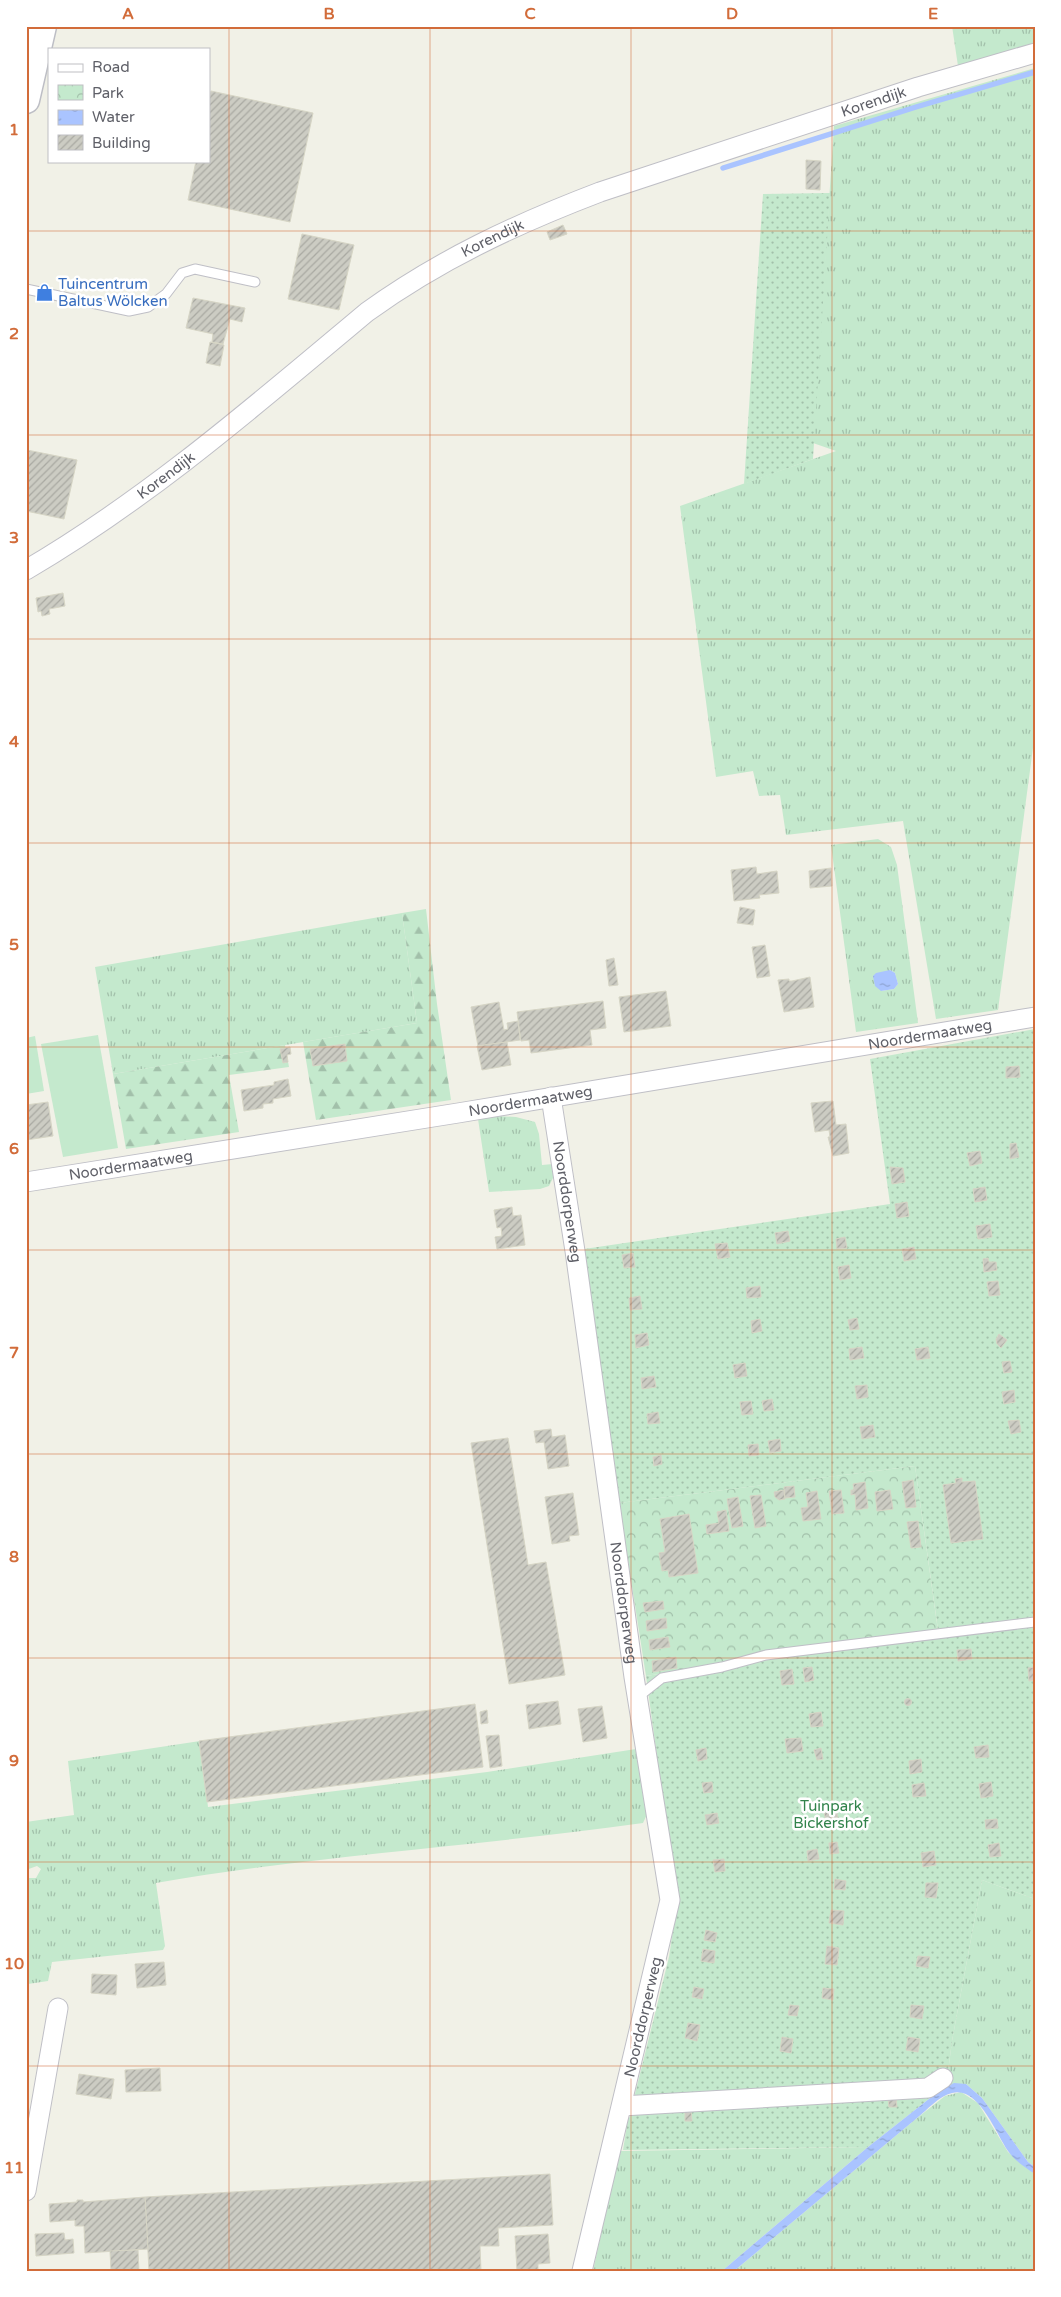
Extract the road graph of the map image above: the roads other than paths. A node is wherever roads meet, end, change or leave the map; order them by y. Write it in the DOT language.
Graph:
graph roads {
  1 [pos="43,26"];
  2 [pos="1035,54"];
  3 [pos="26,100"];
  4 [pos="254,282"];
  5 [pos="26,290"];
  6 [pos="26,570"];
  7 [pos="1035,1017"];
  8 [pos="551,1097"];
  9 [pos="26,1182"];
  10 [pos="1035,1622"];
  11 [pos="638,1697"];
  12 [pos="58,2008"];
  13 [pos="942,2078"];
  14 [pos="622,2106"];
  15 [pos="26,2191"];
  16 [pos="582,2271"];
  1 -- 3 [label="main road"];
  2 -- 6 [label="street, Korendijk"];
  4 -- 5 [label="lane"];
  7 -- 8 [label="street, Noordermaatweg"];
  8 -- 9 [label="street, Noordermaatweg"];
  8 -- 11 [label="street, Noorddorperweg"];
  10 -- 11 [label="lane"];
  11 -- 14 [label="street, Noorddorperweg"];
  12 -- 15 [label="street"];
  13 -- 14 [label="street"];
  14 -- 16 [label="street, Noorddorperweg"];
}
